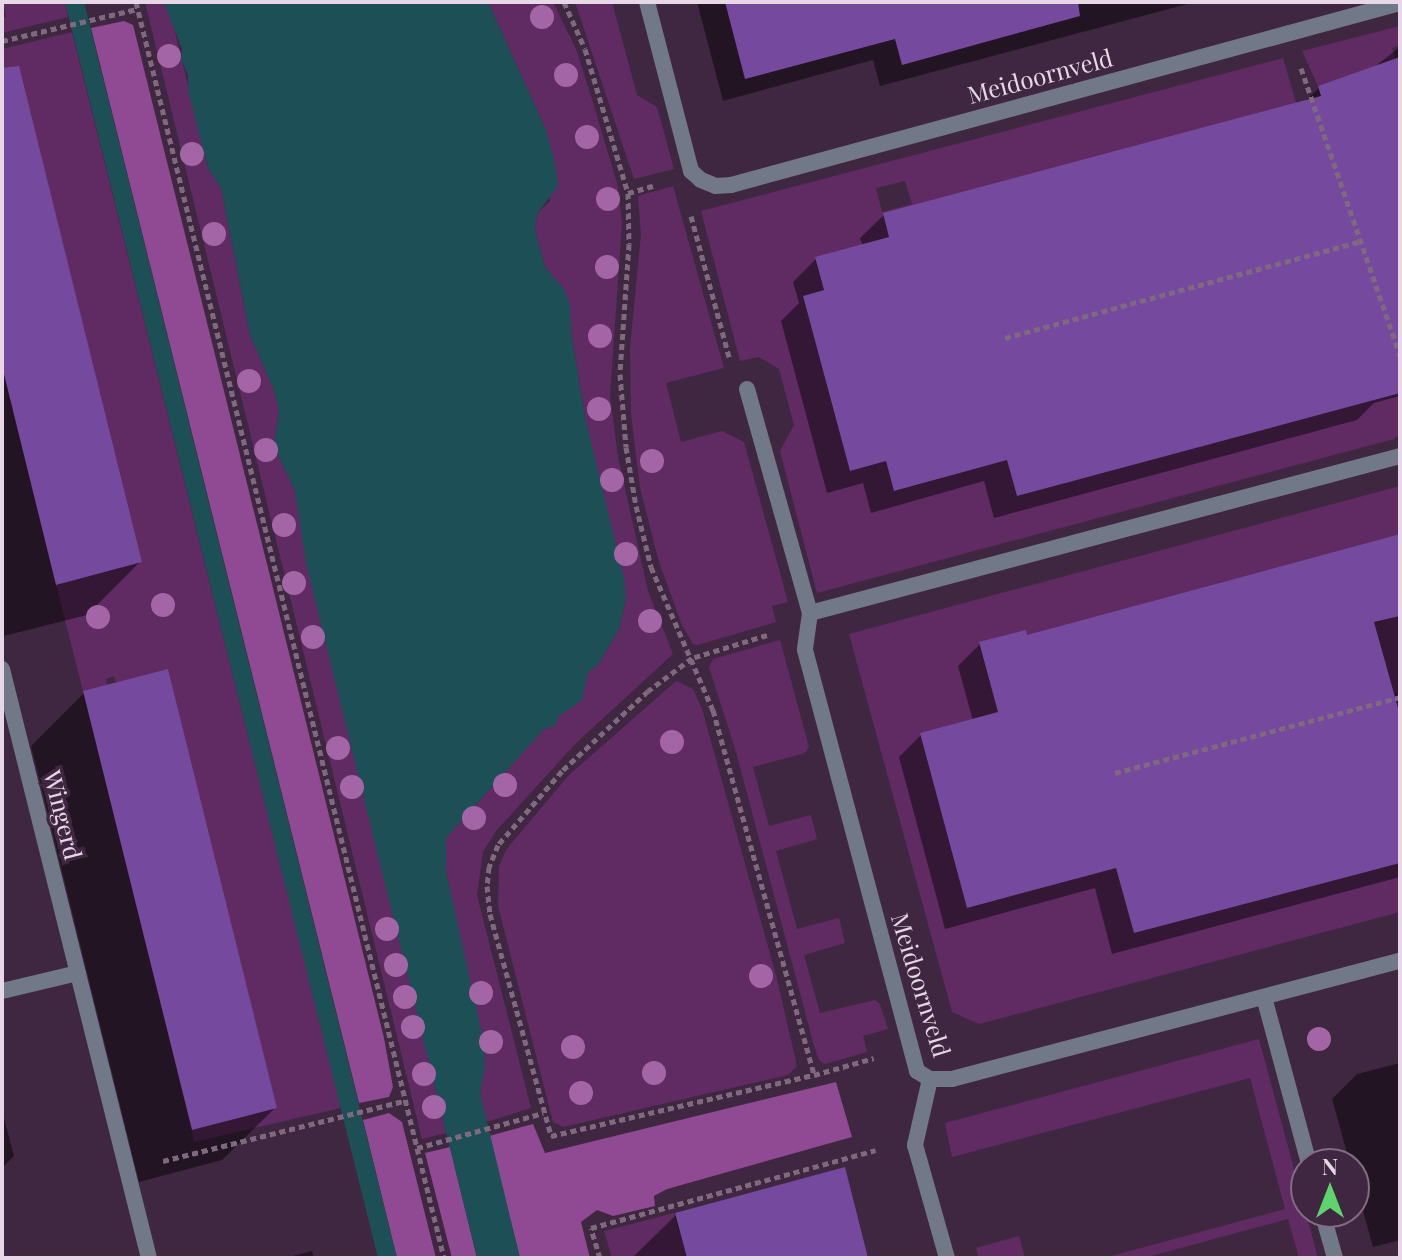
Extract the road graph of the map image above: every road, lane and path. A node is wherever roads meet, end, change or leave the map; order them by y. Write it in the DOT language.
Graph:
graph roads {
  1 [pos="564,2"];
  2 [pos="647,2"];
  3 [pos="1400,3"];
  4 [pos="136,6"];
  5 [pos="1291,33"];
  6 [pos="2,41"];
  7 [pos="695,175"];
  8 [pos="1361,241"];
  9 [pos="1005,338"];
  10 [pos="1400,356"];
  11 [pos="747,389"];
  12 [pos="1400,456"];
  13 [pos="809,618"];
  14 [pos="692,658"];
  15 [pos="2,669"];
  16 [pos="1400,697"];
  17 [pos="1115,773"];
  18 [pos="1400,961"];
  19 [pos="78,973"];
  20 [pos="2,991"];
  21 [pos="1264,997"];
  22 [pos="909,1048"];
  23 [pos="814,1075"];
  24 [pos="930,1079"];
  25 [pos="404,1101"];
  26 [pos="543,1113"];
  27 [pos="915,1145"];
  28 [pos="417,1148"];
  29 [pos="1305,1148"];
  30 [pos="127,1170"];
  31 [pos="1327,1228"];
  32 [pos="149,1258"];
  33 [pos="444,1258"];
  34 [pos="600,1258"];
  35 [pos="947,1258"];
  36 [pos="1335,1258"];
  1 -- 14 [label="path"];
  2 -- 7 [label="street"];
  3 -- 5 [label="street, Meidoornveld"];
  4 -- 6 [label="path"];
  4 -- 25 [label="path"];
  5 -- 7 [label="street, Meidoornveld"];
  5 -- 8 [label="path"];
  7 -- 11 [label="path"];
  8 -- 9 [label="path"];
  8 -- 10 [label="path"];
  11 -- 13 [label="street, Meidoornveld"];
  12 -- 13 [label="street"];
  13 -- 14 [label="path"];
  13 -- 22 [label="street, Meidoornveld"];
  14 -- 23 [label="path"];
  14 -- 26 [label="path"];
  15 -- 19 [label="street, Wingerd"];
  16 -- 17 [label="path"];
  18 -- 21 [label="street, Meidoornveld"];
  19 -- 20 [label="street"];
  19 -- 30 [label="street, Wingerd"];
  21 -- 24 [label="street, Meidoornveld"];
  21 -- 29 [label="street"];
  22 -- 23 [label="path"];
  22 -- 24 [label="street, Meidoornveld"];
  23 -- 26 [label="path"];
  24 -- 27 [label="street"];
  25 -- 28 [label="path"];
  25 -- 30 [label="path"];
  26 -- 28 [label="path"];
  27 -- 34 [label="path"];
  27 -- 35 [label="street"];
  28 -- 33 [label="path"];
  30 -- 32 [label="street, Wingerd"];
  31 -- 36 [label="street"];
}
